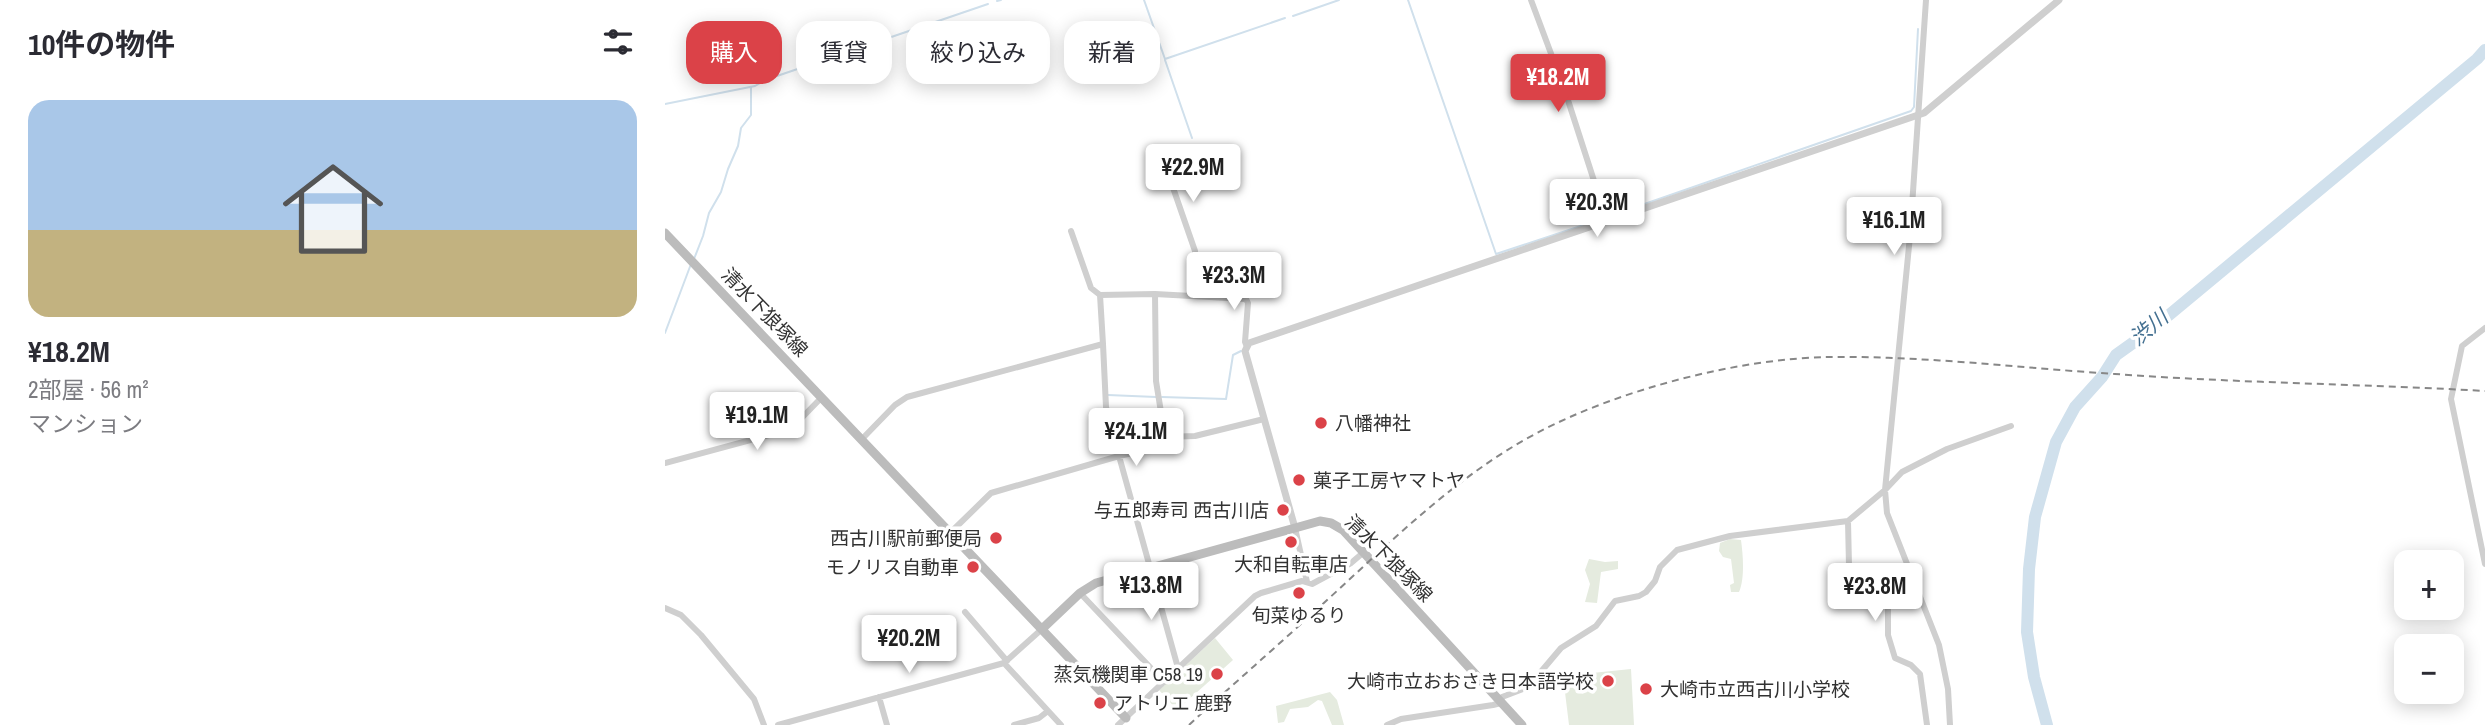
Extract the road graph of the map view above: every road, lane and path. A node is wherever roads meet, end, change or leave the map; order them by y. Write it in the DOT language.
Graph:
graph roads {
  1 [pos="1531,0"];
  2 [pos="1926,0"];
  3 [pos="2059,0"];
  4 [pos="1919,115"];
  5 [pos="1162,156"];
  6 [pos="1607,221"];
  7 [pos="1071,231"];
  8 [pos="665,233"];
  9 [pos="1155,294"];
  10 [pos="1100,295"];
  11 [pos="1194,296"];
  12 [pos="2485,328"];
  13 [pos="1103,344"];
  14 [pos="1247,347"];
  15 [pos="822,397"];
  16 [pos="1264,419"];
  17 [pos="2011,426"];
  18 [pos="1165,437"];
  19 [pos="862,439"];
  20 [pos="1119,456"];
  21 [pos="665,463"];
  22 [pos="1885,490"];
  23 [pos="1848,521"];
  24 [pos="1295,528"];
  25 [pos="951,532"];
  26 [pos="1364,552"];
  27 [pos="2485,564"];
  28 [pos="1150,568"];
  29 [pos="1307,582"];
  30 [pos="1080,593"];
  31 [pos="665,608"];
  32 [pos="965,612"];
  33 [pos="1042,629"];
  34 [pos="1005,662"];
  35 [pos="1178,668"];
  36 [pos="1164,682"];
  37 [pos="879,697"];
  38 [pos="1501,703"];
  39 [pos="1048,711"];
  40 [pos="1126,718"];
  41 [pos="764,725"];
  42 [pos="778,725"];
  43 [pos="887,725"];
  44 [pos="1014,725"];
  45 [pos="1061,725"];
  46 [pos="1118,725"];
  47 [pos="1387,725"];
  48 [pos="1522,725"];
  49 [pos="1927,725"];
  50 [pos="1950,725"];
  1 -- 6 [label="street"];
  2 -- 4 [label="street"];
  3 -- 4 [label="street"];
  4 -- 6 [label="street"];
  4 -- 22 [label="street"];
  5 -- 11 [label="street"];
  6 -- 14 [label="street"];
  7 -- 10 [label="street"];
  8 -- 15 [label="main road, 清水下狼塚線"];
  9 -- 10 [label="street"];
  9 -- 11 [label="street"];
  9 -- 18 [label="street"];
  10 -- 13 [label="street"];
  11 -- 14 [label="street"];
  12 -- 27 [label="street"];
  13 -- 19 [label="street"];
  13 -- 20 [label="street"];
  14 -- 16 [label="street"];
  15 -- 19 [label="main road, 清水下狼塚線"];
  15 -- 21 [label="street"];
  16 -- 18 [label="street"];
  16 -- 24 [label="street"];
  17 -- 22 [label="street"];
  18 -- 20 [label="street"];
  19 -- 25 [label="main road, 清水下狼塚線"];
  20 -- 25 [label="street"];
  20 -- 28 [label="street"];
  22 -- 23 [label="street"];
  22 -- 50 [label="street"];
  23 -- 38 [label="street"];
  23 -- 49 [label="street"];
  24 -- 26 [label="main road, 清水下狼塚線"];
  24 -- 28 [label="main road, 清水下狼塚線"];
  24 -- 29 [label="street"];
  25 -- 33 [label="main road, 清水下狼塚線"];
  26 -- 29 [label="street"];
  26 -- 38 [label="main road, 清水下狼塚線"];
  28 -- 30 [label="main road, 清水下狼塚線"];
  28 -- 35 [label="street"];
  29 -- 35 [label="street"];
  30 -- 33 [label="main road, 清水下狼塚線"];
  30 -- 36 [label="street"];
  31 -- 41 [label="street"];
  32 -- 34 [label="street"];
  33 -- 34 [label="street"];
  33 -- 40 [label="main road, 清水下狼塚線"];
  34 -- 37 [label="street"];
  34 -- 39 [label="street"];
  35 -- 36 [label="street"];
  36 -- 40 [label="street"];
  37 -- 42 [label="street"];
  37 -- 43 [label="street"];
  38 -- 47 [label="street"];
  38 -- 48 [label="main road, 清水下狼塚線"];
  39 -- 44 [label="street"];
  39 -- 45 [label="street"];
  40 -- 46 [label="street"];
}
